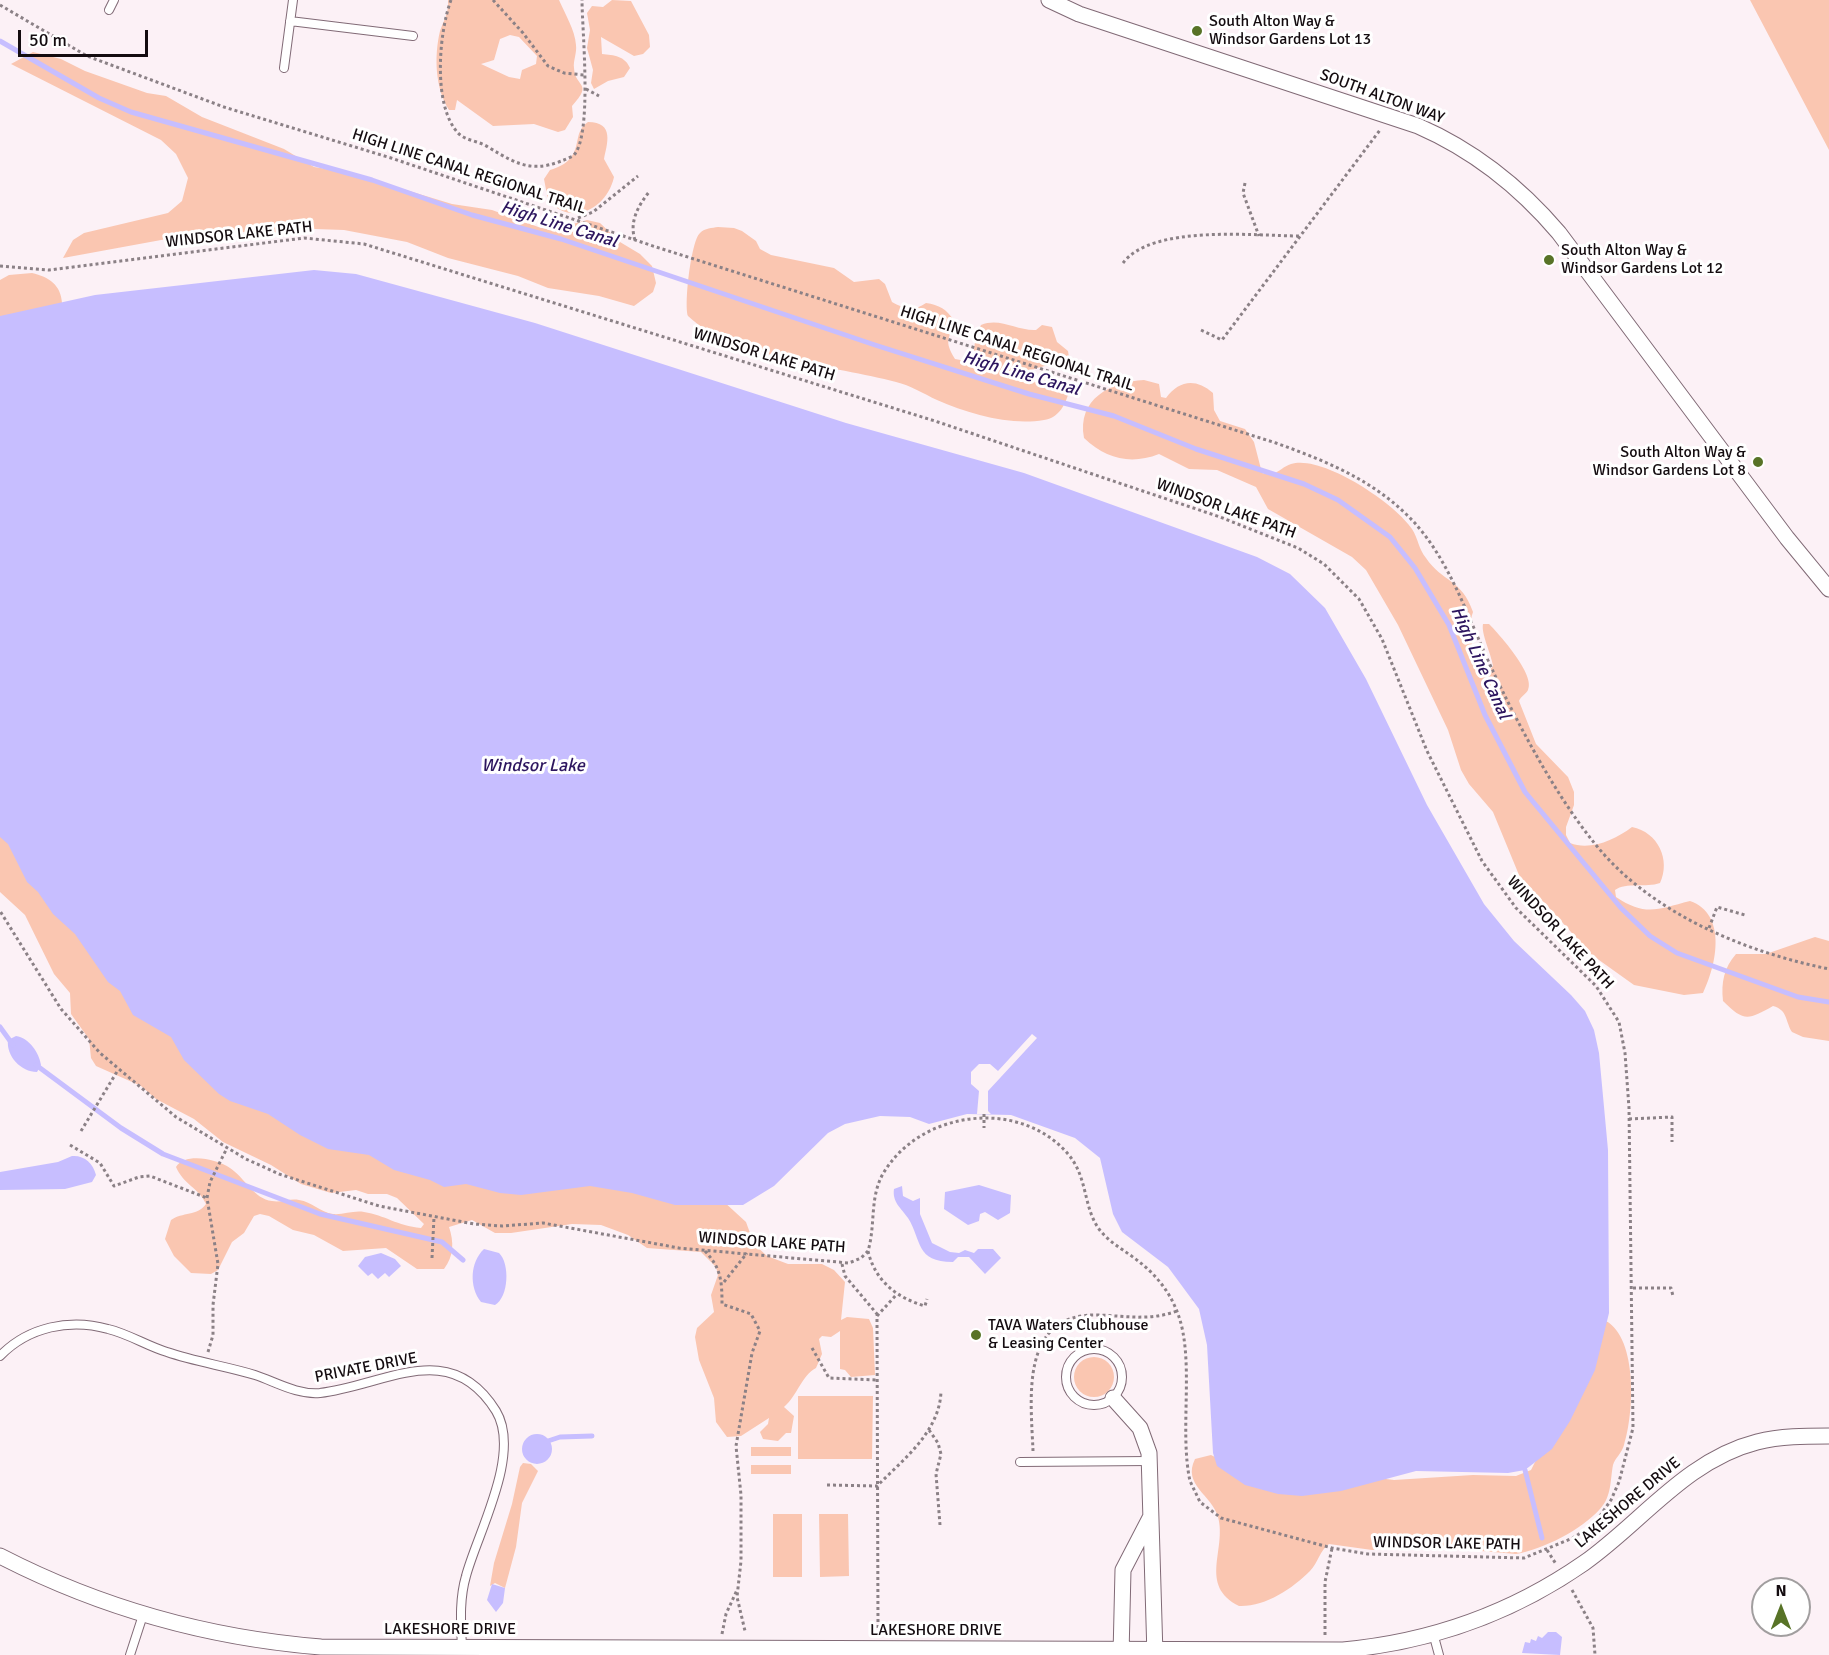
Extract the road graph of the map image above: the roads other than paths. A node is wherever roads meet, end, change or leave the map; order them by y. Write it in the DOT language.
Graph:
graph roads {
  1 [pos="114,0"];
  2 [pos="293,0"];
  3 [pos="1049,0"];
  4 [pos="109,10"];
  5 [pos="290,21"];
  6 [pos="413,36"];
  7 [pos="284,68"];
  8 [pos="1829,589"];
  9 [pos="0,1356"];
  10 [pos="1113,1398"];
  11 [pos="1829,1436"];
  12 [pos="1150,1461"];
  13 [pos="1020,1462"];
  14 [pos="1152,1506"];
  15 [pos="0,1556"];
  16 [pos="143,1615"];
  17 [pos="1433,1633"];
  18 [pos="462,1648"];
  19 [pos="756,1651"];
  20 [pos="1268,1651"];
  21 [pos="1046,1652"];
  22 [pos="1121,1652"];
  23 [pos="1155,1652"];
  24 [pos="130,1655"];
  25 [pos="1250,1655"];
  26 [pos="1439,1655"];
  1 -- 4 [label="lane"];
  2 -- 5 [label="lane"];
  3 -- 8 [label="street, SOUTH ALTON WAY"];
  5 -- 6 [label="lane"];
  5 -- 7 [label="lane"];
  9 -- 18 [label="lane, PRIVATE DRIVE"];
  10 -- 10 [label="lane"];
  10 -- 12 [label="street"];
  11 -- 17 [label="street, LAKESHORE DRIVE"];
  12 -- 13 [label="lane"];
  12 -- 14 [label="street"];
  14 -- 22 [label="street"];
  14 -- 23 [label="street"];
  15 -- 16 [label="street, LAKESHORE DRIVE"];
  16 -- 18 [label="street, LAKESHORE DRIVE"];
  16 -- 24 [label="lane"];
  17 -- 20 [label="street, LAKESHORE DRIVE"];
  17 -- 26 [label="lane"];
  18 -- 19 [label="street, LAKESHORE DRIVE"];
  19 -- 21 [label="street, LAKESHORE DRIVE"];
  20 -- 23 [label="street, LAKESHORE DRIVE"];
  20 -- 25 [label="street"];
  21 -- 22 [label="street, LAKESHORE DRIVE"];
  22 -- 23 [label="street, LAKESHORE DRIVE"];
}
